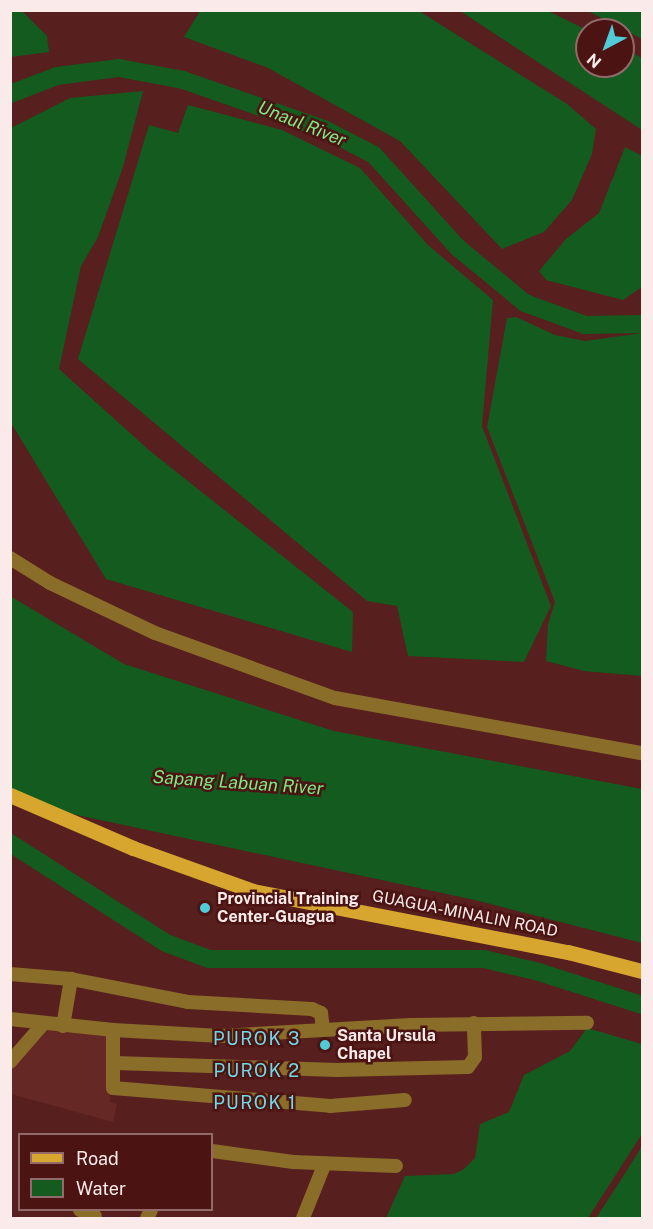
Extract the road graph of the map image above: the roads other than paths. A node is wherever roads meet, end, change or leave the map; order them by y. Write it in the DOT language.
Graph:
graph roads {
  1 [pos="10,558"];
  2 [pos="642,753"];
  3 [pos="10,795"];
  4 [pos="642,971"];
  5 [pos="10,974"];
  6 [pos="70,979"];
  7 [pos="10,1019"];
  8 [pos="474,1023"];
  9 [pos="587,1023"];
  10 [pos="44,1024"];
  11 [pos="63,1026"];
  12 [pos="323,1029"];
  13 [pos="113,1030"];
  14 [pos="10,1062"];
  15 [pos="115,1063"];
  16 [pos="405,1100"];
  17 [pos="213,1151"];
  18 [pos="325,1163"];
  19 [pos="396,1166"];
  20 [pos="303,1218"];
  1 -- 2 [label="street"];
  3 -- 4 [label="main road, GUAGUA-MINALIN ROAD"];
  5 -- 6 [label="street"];
  6 -- 11 [label="street"];
  6 -- 12 [label="street"];
  7 -- 10 [label="street"];
  8 -- 9 [label="street"];
  8 -- 12 [label="street"];
  8 -- 15 [label="street"];
  10 -- 11 [label="street"];
  10 -- 14 [label="street"];
  11 -- 13 [label="street"];
  12 -- 13 [label="street"];
  13 -- 15 [label="street"];
  15 -- 16 [label="street"];
  17 -- 18 [label="street"];
  18 -- 19 [label="street"];
  18 -- 20 [label="street"];
}
